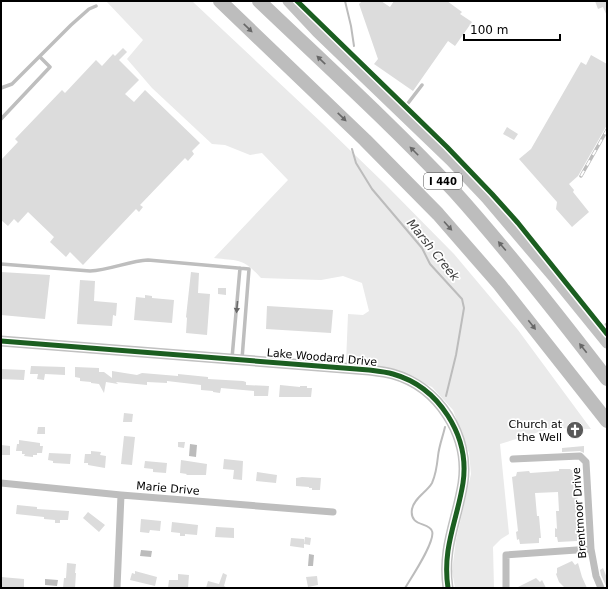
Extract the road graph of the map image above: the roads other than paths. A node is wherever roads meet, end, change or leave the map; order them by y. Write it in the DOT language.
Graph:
graph roads {
  1 [pos="220,1"];
  2 [pos="259,1"];
  3 [pos="288,1"];
  4 [pos="96,6"];
  5 [pos="40,57"];
  6 [pos="422,85"];
  7 [pos="1,88"];
  8 [pos="401,112"];
  9 [pos="1,119"];
  10 [pos="1,264"];
  11 [pos="240,268"];
  12 [pos="607,324"];
  13 [pos="598,332"];
  14 [pos="1,342"];
  15 [pos="607,343"];
  16 [pos="237,360"];
  17 [pos="607,379"];
  18 [pos="605,420"];
  19 [pos="513,459"];
  20 [pos="1,483"];
  21 [pos="121,495"];
  22 [pos="333,512"];
  23 [pos="591,549"];
  24 [pos="117,588"];
  25 [pos="448,588"];
  26 [pos="506,588"];
  27 [pos="601,588"];
  1 -- 18 [label="highway, I 440, one-way"];
  17 -- 2 [label="highway, I 440, one-way"];
  3 -- 8 [label="street"];
  4 -- 5 [label="lane"];
  5 -- 7 [label="lane"];
  5 -- 9 [label="lane"];
  6 -- 8 [label="lane"];
  8 -- 13 [label="street"];
  10 -- 11 [label="lane"];
  11 -- 16 [label="lane, one-way"];
  11 -- 16 [label="lane"];
  12 -- 13 [label="lane"];
  13 -- 15 [label="street"];
  14 -- 16 [label="street, Lake Woodard Drive"];
  16 -- 25 [label="street, Lake Woodard Drive"];
  19 -- 23 [label="street, Brentmoor Drive"];
  20 -- 21 [label="street, Marie Drive"];
  21 -- 22 [label="street, Marie Drive"];
  21 -- 24 [label="street"];
  23 -- 26 [label="street"];
  23 -- 27 [label="street, Brentmoor Drive"];
}
